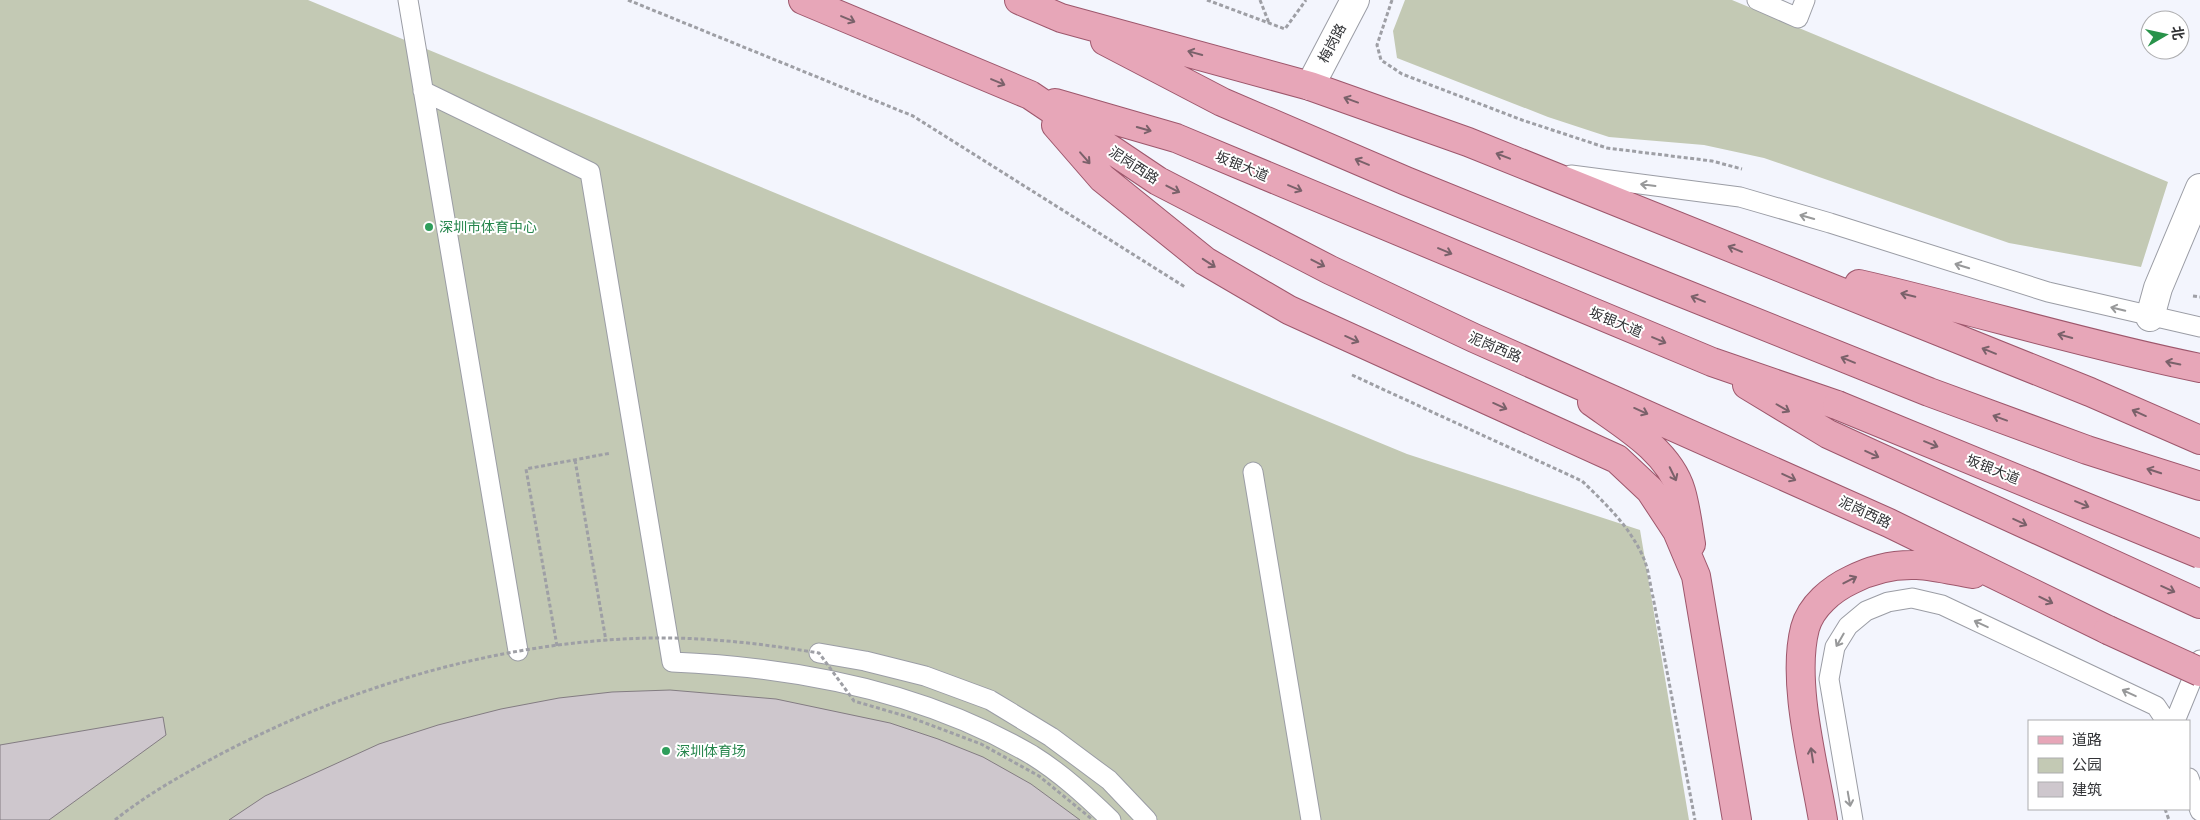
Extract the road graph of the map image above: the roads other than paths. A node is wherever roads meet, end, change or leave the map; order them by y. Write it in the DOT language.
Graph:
graph roads {
  1 [pos="408,0"];
  2 [pos="803,0"];
  3 [pos="1019,0"];
  4 [pos="1355,0"];
  5 [pos="1757,0"];
  6 [pos="1805,0"];
  7 [pos="1061,18"];
  8 [pos="1310,86"];
  9 [pos="422,91"];
  10 [pos="1030,95"];
  11 [pos="1543,172"];
  12 [pos="2200,188"];
  13 [pos="1781,267"];
  14 [pos="2150,317"];
  15 [pos="2200,327"];
  16 [pos="1712,362"];
  17 [pos="1542,366"];
  18 [pos="2200,368"];
  19 [pos="2200,440"];
  20 [pos="1253,472"];
  21 [pos="2200,486"];
  22 [pos="2200,554"];
  23 [pos="1696,576"];
  24 [pos="2002,578"];
  25 [pos="2200,604"];
  26 [pos="518,651"];
  27 [pos="819,653"];
  28 [pos="2200,660"];
  29 [pos="2200,672"];
  30 [pos="2165,720"];
  31 [pos="2175,720"];
  32 [pos="2190,781"];
  33 [pos="2200,811"];
  34 [pos="1110,820"];
  35 [pos="1147,820"];
  36 [pos="1311,820"];
  37 [pos="1737,820"];
  38 [pos="1823,820"];
  39 [pos="1853,820"];
  1 -- 9 [label="lane"];
  2 -- 10 [label="main road, 泥岗西路, one-way"];
  3 -- 7 [label="main road"];
  4 -- 8 [label="street, 梅岗路"];
  5 -- 6 [label="lane"];
  8 -- 7 [label="main road, one-way"];
  21 -- 7 [label="main road, one-way"];
  11 -- 8 [label="main road, one-way"];
  9 -- 26 [label="lane"];
  9 -- 34 [label="lane"];
  10 -- 16 [label="main road, 坂银大道, one-way"];
  10 -- 17 [label="main road, 泥岗西路, one-way"];
  10 -- 23 [label="main road, one-way"];
  13 -- 11 [label="main road, one-way"];
  14 -- 11 [label="lane, one-way"];
  12 -- 14 [label="street"];
  18 -- 13 [label="main road, one-way"];
  19 -- 13 [label="main road, one-way"];
  14 -- 15 [label="lane"];
  16 -- 22 [label="main road, 坂银大道, one-way, bridge"];
  16 -- 25 [label="main road, one-way"];
  17 -- 23 [label="main road, one-way"];
  17 -- 24 [label="main road, 泥岗西路, one-way"];
  20 -- 36 [label="lane"];
  23 -- 37 [label="main road"];
  24 -- 29 [label="main road, 泥岗西路, one-way, bridge"];
  38 -- 24 [label="main road, one-way"];
  27 -- 35 [label="lane"];
  28 -- 31 [label="lane"];
  30 -- 39 [label="lane, one-way"];
  32 -- 33 [label="lane"];
}
